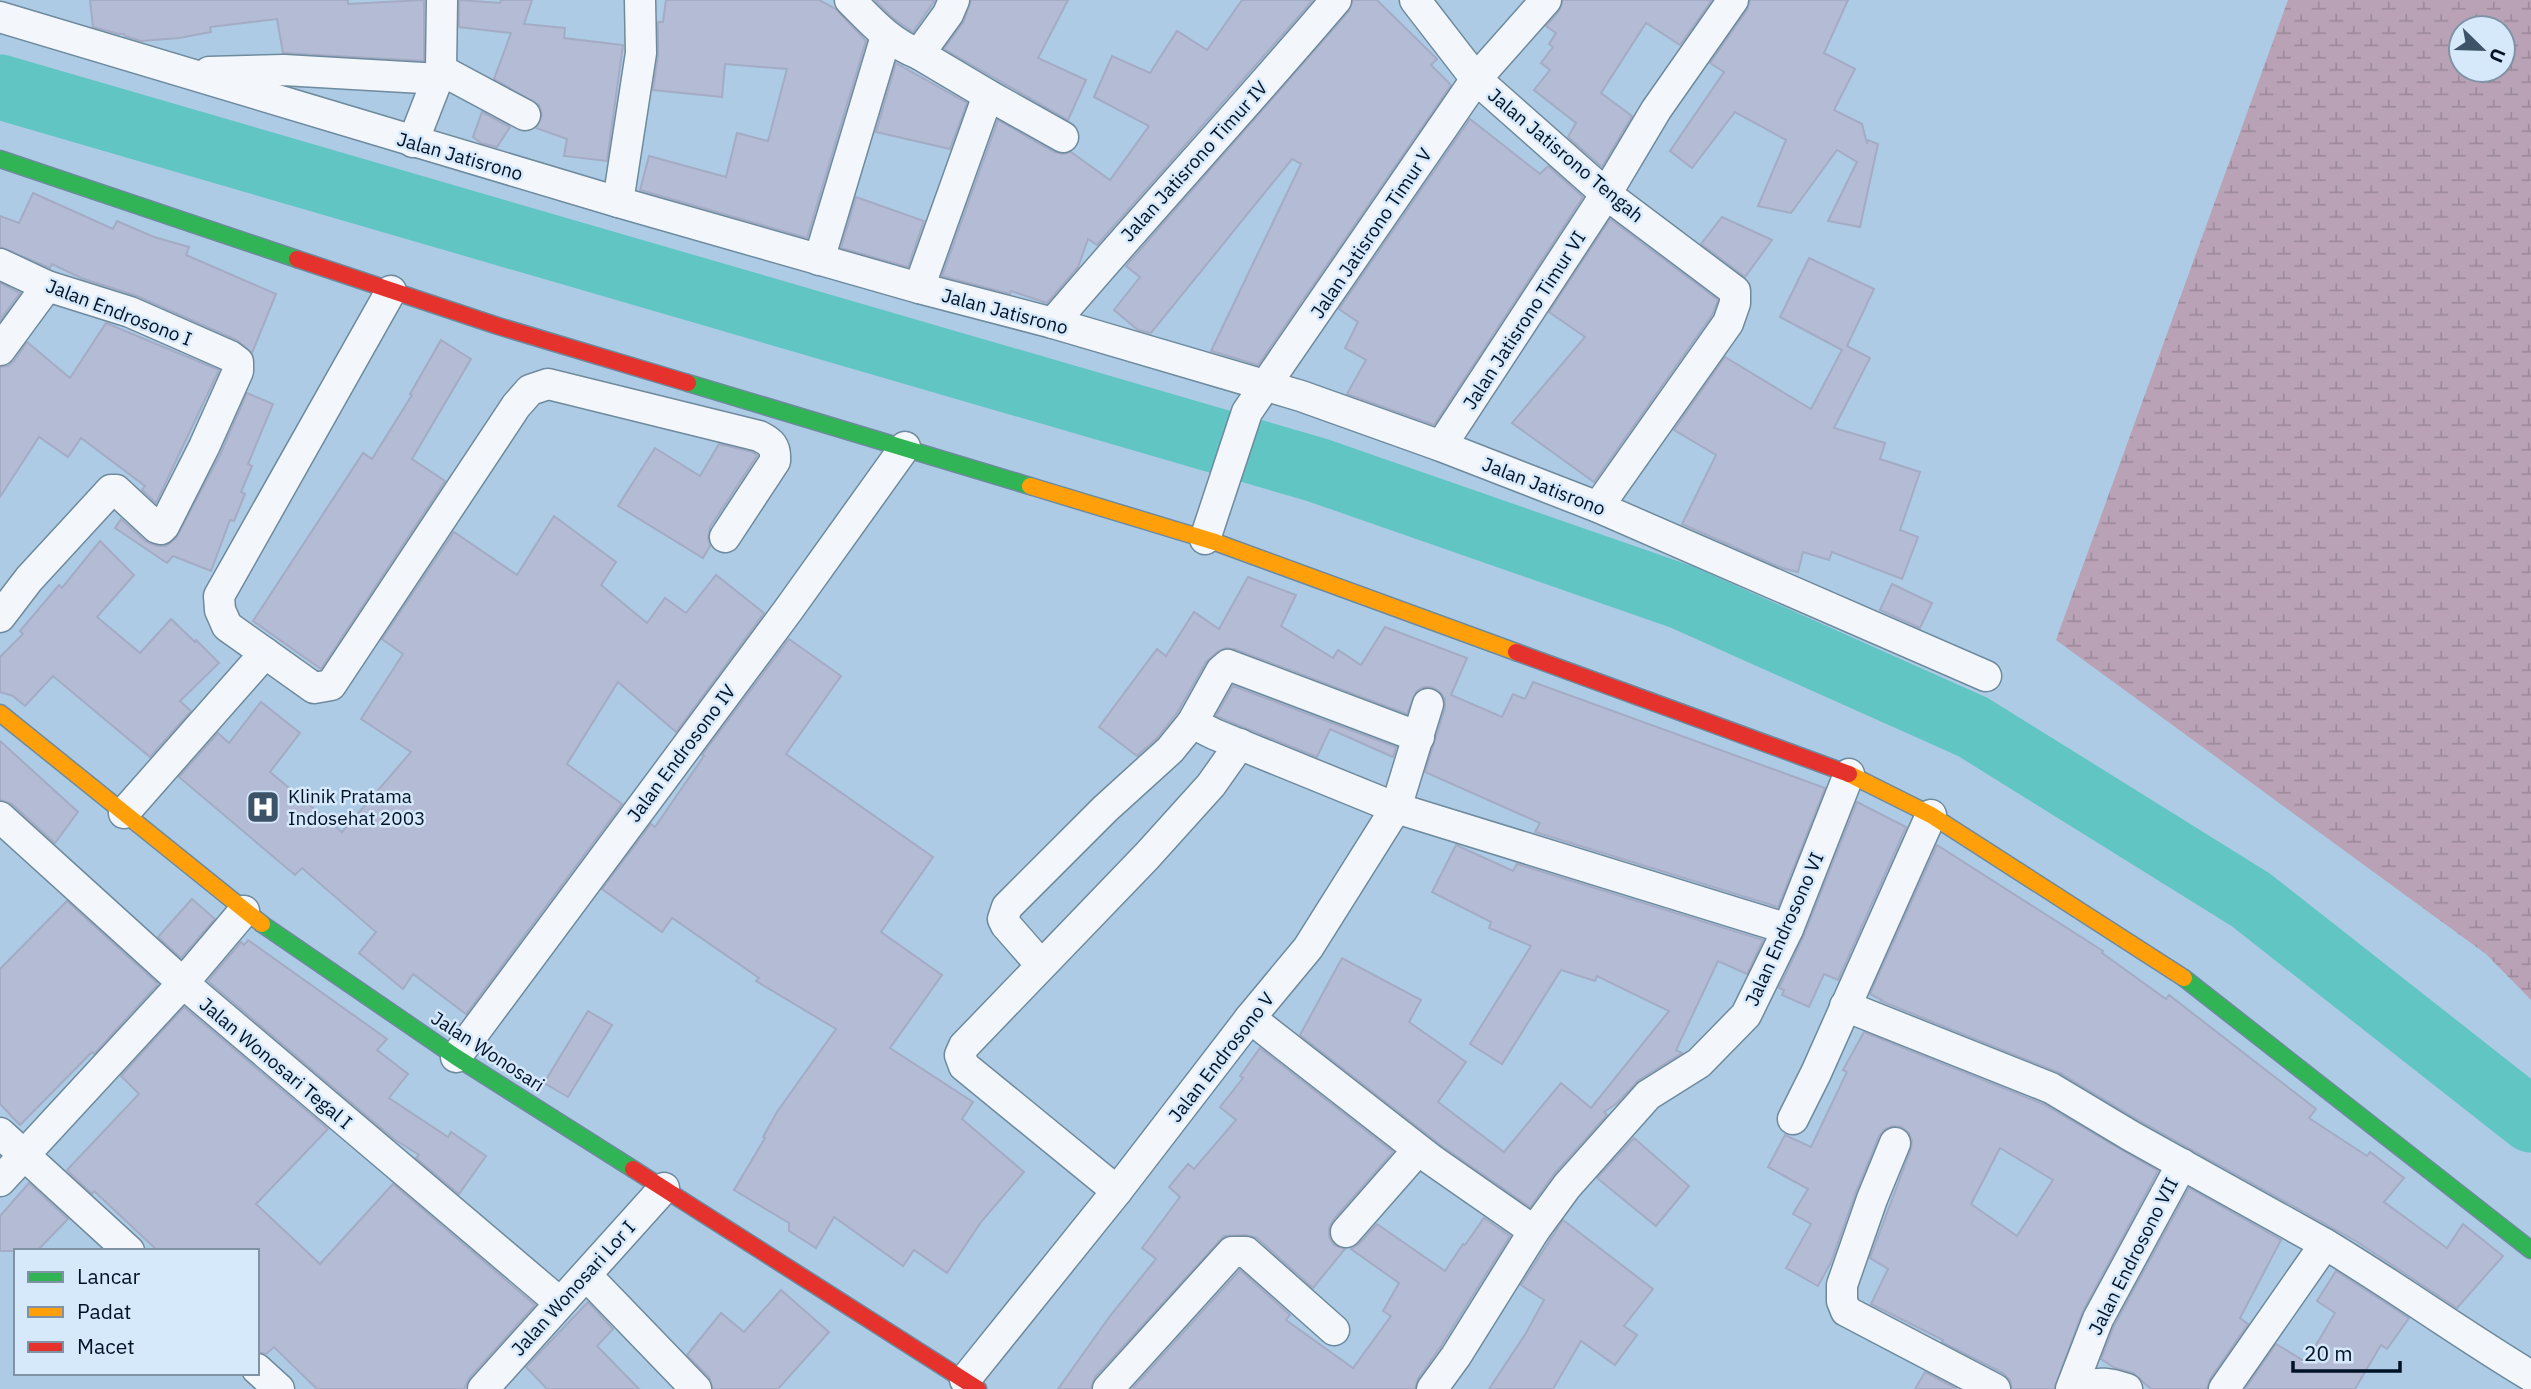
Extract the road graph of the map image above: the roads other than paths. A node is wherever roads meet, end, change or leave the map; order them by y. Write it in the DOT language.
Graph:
graph roads {
  1 [pos="442,0"];
  2 [pos="640,0"];
  3 [pos="850,0"];
  4 [pos="954,0"];
  5 [pos="1336,0"];
  6 [pos="1415,0"];
  7 [pos="1546,0"];
  8 [pos="1733,0"];
  9 [pos="0,17"];
  10 [pos="886,36"];
  11 [pos="919,54"];
  12 [pos="182,73"];
  13 [pos="441,74"];
  14 [pos="1476,79"];
  15 [pos="988,95"];
  16 [pos="525,115"];
  17 [pos="1063,136"];
  18 [pos="414,142"];
  19 [pos="0,159"];
  20 [pos="1606,194"];
  21 [pos="618,202"];
  22 [pos="819,260"];
  23 [pos="0,264"];
  24 [pos="47,286"];
  25 [pos="919,288"];
  26 [pos="391,292"];
  27 [pos="1053,323"];
  28 [pos="0,350"];
  29 [pos="1265,387"];
  30 [pos="1441,446"];
  31 [pos="905,447"];
  32 [pos="1598,507"];
  33 [pos="725,537"];
  34 [pos="1205,539"];
  35 [pos="0,617"];
  36 [pos="265,653"];
  37 [pos="1986,676"];
  38 [pos="1428,704"];
  39 [pos="0,713"];
  40 [pos="1192,723"];
  41 [pos="1419,737"];
  42 [pos="1240,744"];
  43 [pos="1849,774"];
  44 [pos="1396,808"];
  45 [pos="124,813"];
  46 [pos="1931,815"];
  47 [pos="0,817"];
  48 [pos="244,911"];
  49 [pos="1788,929"];
  50 [pos="1041,965"];
  51 [pos="183,983"];
  52 [pos="1845,1006"];
  53 [pos="1250,1017"];
  54 [pos="456,1057"];
  55 [pos="1793,1119"];
  56 [pos="0,1133"];
  57 [pos="1895,1143"];
  58 [pos="1418,1150"];
  59 [pos="23,1154"];
  60 [pos="2182,1164"];
  61 [pos="0,1181"];
  62 [pos="664,1188"];
  63 [pos="1117,1191"];
  64 [pos="1534,1231"];
  65 [pos="1346,1232"];
  66 [pos="2325,1244"];
  67 [pos="127,1249"];
  68 [pos="2531,1250"];
  69 [pos="586,1275"];
  70 [pos="559,1302"];
  71 [pos="1334,1330"];
  72 [pos="259,1371"];
  73 [pos="2531,1376"];
  74 [pos="972,1385"];
  75 [pos="279,1389"];
  76 [pos="483,1389"];
  77 [pos="696,1389"];
  78 [pos="1108,1389"];
  79 [pos="1432,1389"];
  80 [pos="1995,1389"];
  81 [pos="2071,1389"];
  82 [pos="2082,1389"];
  83 [pos="2127,1389"];
  84 [pos="2224,1389"];
  1 -- 13 [label="street"];
  2 -- 21 [label="street"];
  3 -- 10 [label="street"];
  4 -- 11 [label="street"];
  5 -- 27 [label="street, Jalan Jatisrono Timur IV"];
  6 -- 14 [label="street, Jalan Jatisrono Tengah"];
  7 -- 14 [label="street, Jalan Jatisrono Timur V"];
  8 -- 20 [label="street, Jalan Jatisrono Timur VI"];
  9 -- 12 [label="street, Jalan Jatisrono"];
  10 -- 11 [label="street"];
  10 -- 22 [label="street"];
  11 -- 15 [label="street"];
  12 -- 13 [label="street"];
  12 -- 18 [label="street, Jalan Jatisrono"];
  13 -- 16 [label="street"];
  13 -- 18 [label="street"];
  14 -- 20 [label="street, Jalan Jatisrono Tengah"];
  14 -- 29 [label="street, Jalan Jatisrono Timur V"];
  15 -- 17 [label="street"];
  15 -- 25 [label="street"];
  18 -- 21 [label="street, Jalan Jatisrono"];
  19 -- 26 [label="street"];
  20 -- 30 [label="street, Jalan Jatisrono Timur VI"];
  20 -- 32 [label="street, Jalan Jatisrono Tengah"];
  21 -- 22 [label="street, Jalan Jatisrono"];
  22 -- 25 [label="street, Jalan Jatisrono"];
  23 -- 24 [label="street, Jalan Endrosono I"];
  24 -- 28 [label="street"];
  24 -- 35 [label="street, Jalan Endrosono I"];
  25 -- 27 [label="street, Jalan Jatisrono"];
  26 -- 31 [label="street"];
  26 -- 36 [label="street"];
  27 -- 29 [label="street, Jalan Jatisrono"];
  29 -- 30 [label="street, Jalan Jatisrono"];
  29 -- 34 [label="street, Jalan Jatisrono Timur V"];
  30 -- 32 [label="street, Jalan Jatisrono"];
  31 -- 34 [label="street"];
  31 -- 54 [label="street, Jalan Endrosono IV"];
  32 -- 37 [label="street, Jalan Jatisrono"];
  33 -- 36 [label="street"];
  34 -- 43 [label="street"];
  36 -- 45 [label="street"];
  38 -- 41 [label="street, Jalan Endrosono V"];
  39 -- 45 [label="street, Jalan Wonosari"];
  40 -- 41 [label="street"];
  40 -- 42 [label="street"];
  40 -- 50 [label="street"];
  41 -- 44 [label="street, Jalan Endrosono V"];
  42 -- 44 [label="street"];
  42 -- 50 [label="street"];
  43 -- 46 [label="street"];
  43 -- 49 [label="street, Jalan Endrosono VI"];
  44 -- 49 [label="street"];
  44 -- 53 [label="street, Jalan Endrosono V"];
  45 -- 48 [label="street, Jalan Wonosari"];
  46 -- 52 [label="street"];
  46 -- 68 [label="street"];
  47 -- 51 [label="street, Jalan Wonosari Tegal I"];
  48 -- 51 [label="street"];
  48 -- 54 [label="street, Jalan Wonosari"];
  49 -- 64 [label="street, Jalan Endrosono VI"];
  50 -- 63 [label="street"];
  51 -- 59 [label="street"];
  51 -- 70 [label="street, Jalan Wonosari Tegal I"];
  52 -- 55 [label="street"];
  52 -- 60 [label="street"];
  53 -- 58 [label="street"];
  53 -- 63 [label="street, Jalan Endrosono V"];
  54 -- 62 [label="street, Jalan Wonosari"];
  56 -- 59 [label="street"];
  57 -- 80 [label="street"];
  58 -- 64 [label="street"];
  58 -- 65 [label="street"];
  59 -- 61 [label="street"];
  59 -- 67 [label="street"];
  60 -- 66 [label="street"];
  60 -- 81 [label="street, Jalan Endrosono VII"];
  62 -- 69 [label="street, Jalan Wonosari Lor I"];
  62 -- 74 [label="street, Jalan Wonosari"];
  63 -- 74 [label="street, Jalan Endrosono V"];
  64 -- 79 [label="street, Jalan Endrosono VI"];
  66 -- 73 [label="street"];
  66 -- 84 [label="street"];
  69 -- 70 [label="street, Jalan Wonosari Lor I"];
  69 -- 77 [label="street"];
  70 -- 76 [label="street, Jalan Wonosari Lor I"];
  71 -- 78 [label="street"];
  72 -- 75 [label="street"];
  82 -- 83 [label="street"];
}
